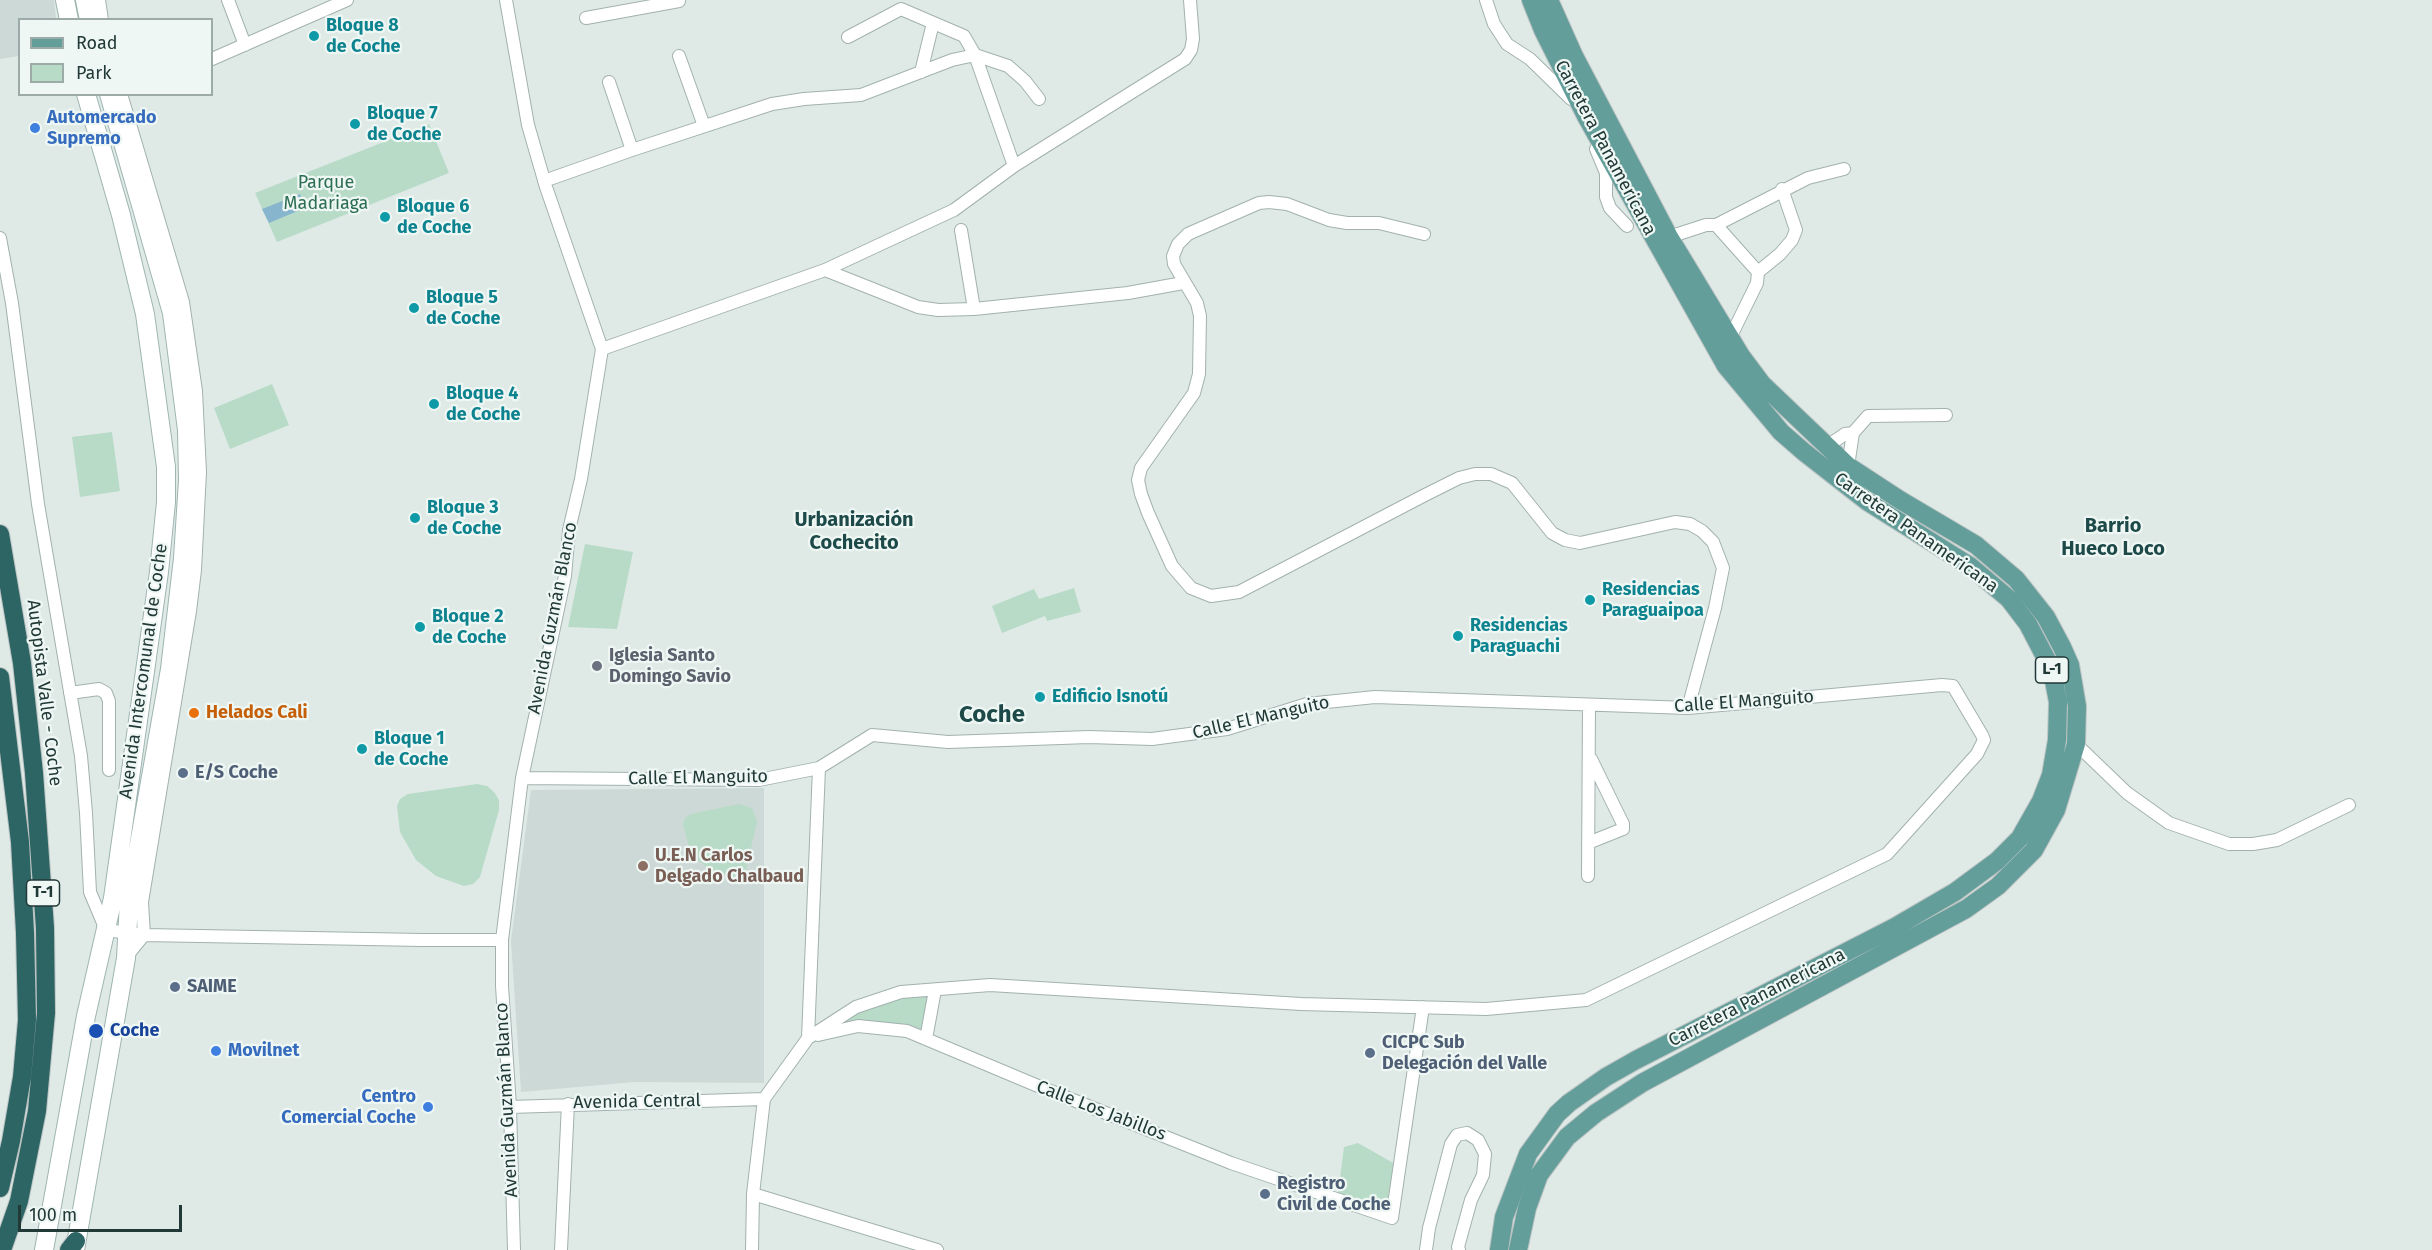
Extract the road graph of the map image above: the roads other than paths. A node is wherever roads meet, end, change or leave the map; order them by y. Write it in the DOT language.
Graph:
graph roads {
  1 [pos="65,0"];
  2 [pos="85,0"];
  3 [pos="99,0"];
  4 [pos="228,0"];
  5 [pos="347,0"];
  6 [pos="507,0"];
  7 [pos="1190,0"];
  8 [pos="1486,0"];
  9 [pos="1531,0"];
  10 [pos="1549,0"];
  11 [pos="679,1"];
  12 [pos="625,5"];
  13 [pos="69,18"];
  14 [pos="89,18"];
  15 [pos="102,18"];
  16 [pos="586,18"];
  17 [pos="933,23"];
  18 [pos="848,37"];
  19 [pos="245,45"];
  20 [pos="975,55"];
  21 [pos="679,56"];
  22 [pos="213,58"];
  23 [pos="921,72"];
  24 [pos="609,82"];
  25 [pos="108,96"];
  26 [pos="114,96"];
  27 [pos="88,99"];
  28 [pos="1039,99"];
  29 [pos="704,126"];
  30 [pos="632,150"];
  31 [pos="1014,166"];
  32 [pos="1844,169"];
  33 [pos="1611,171"];
  34 [pos="544,181"];
  35 [pos="1782,189"];
  36 [pos="1716,225"];
  37 [pos="1627,226"];
  38 [pos="961,230"];
  39 [pos="1424,234"];
  40 [pos="1669,237"];
  41 [pos="0,238"];
  42 [pos="825,270"];
  43 [pos="1758,273"];
  44 [pos="1183,283"];
  45 [pos="974,309"];
  46 [pos="1730,338"];
  47 [pos="602,349"];
  48 [pos="1946,414"];
  49 [pos="1853,433"];
  50 [pos="1826,447"];
  51 [pos="1848,466"];
  52 [pos="0,534"];
  53 [pos="0,677"];
  54 [pos="70,693"];
  55 [pos="1589,705"];
  56 [pos="1688,708"];
  57 [pos="2076,744"];
  58 [pos="1589,754"];
  59 [pos="819,768"];
  60 [pos="109,770"];
  61 [pos="522,778"];
  62 [pos="2349,805"];
  63 [pos="1588,843"];
  64 [pos="1588,876"];
  65 [pos="106,930"];
  66 [pos="135,934"];
  67 [pos="502,940"];
  68 [pos="935,990"];
  69 [pos="1423,1007"];
  70 [pos="808,1038"];
  71 [pos="926,1039"];
  72 [pos="764,1099"];
  73 [pos="568,1104"];
  74 [pos="510,1107"];
  75 [pos="0,1188"];
  76 [pos="753,1194"];
  77 [pos="73,1247"];
  78 [pos="2,1250"];
  79 [pos="44,1250"];
  80 [pos="514,1250"];
  81 [pos="561,1250"];
  82 [pos="752,1250"];
  83 [pos="937,1250"];
  84 [pos="1426,1250"];
  85 [pos="1460,1250"];
  86 [pos="1499,1250"];
  87 [pos="1518,1250"];
  1 -- 13 [label="main road"];
  2 -- 14 [label="main road"];
  3 -- 15 [label="street"];
  4 -- 19 [label="street"];
  5 -- 19 [label="street"];
  6 -- 34 [label="street, Avenida Guzmán Blanco"];
  7 -- 31 [label="street"];
  8 -- 33 [label="street"];
  9 -- 33 [label="main road, Carretera Panamericana / L-1"];
  10 -- 40 [label="main road, Carretera Panamericana / L-1"];
  11 -- 12 [label="street"];
  12 -- 16 [label="street"];
  17 -- 18 [label="street"];
  17 -- 20 [label="street"];
  17 -- 23 [label="street"];
  19 -- 22 [label="street"];
  20 -- 23 [label="street"];
  20 -- 28 [label="street"];
  20 -- 31 [label="street"];
  21 -- 29 [label="street"];
  23 -- 29 [label="street"];
  24 -- 30 [label="street"];
  25 -- 27 [label="street"];
  26 -- 66 [label="main road, Avenida Intercomunal de Coche"];
  27 -- 65 [label="main road, Avenida Intercomunal de Coche"];
  29 -- 30 [label="street"];
  30 -- 34 [label="street"];
  31 -- 42 [label="street"];
  32 -- 35 [label="street"];
  33 -- 37 [label="street"];
  33 -- 86 [label="main road, Carretera Panamericana / L-1"];
  34 -- 47 [label="street, Avenida Guzmán Blanco"];
  35 -- 36 [label="street"];
  35 -- 43 [label="street"];
  36 -- 40 [label="street"];
  36 -- 43 [label="street"];
  38 -- 45 [label="street"];
  39 -- 44 [label="street"];
  40 -- 46 [label="main road, Carretera Panamericana / L-1"];
  41 -- 54 [label="street"];
  42 -- 45 [label="street"];
  42 -- 47 [label="street"];
  43 -- 46 [label="street"];
  44 -- 45 [label="street"];
  44 -- 56 [label="street"];
  46 -- 50 [label="main road, Carretera Panamericana / L-1"];
  47 -- 61 [label="street, Avenida Guzmán Blanco"];
  48 -- 49 [label="street"];
  49 -- 50 [label="street"];
  49 -- 51 [label="street"];
  50 -- 51 [label="main road, Carretera Panamericana / L-1"];
  51 -- 57 [label="main road, Carretera Panamericana / L-1"];
  52 -- 78 [label="highway, Autopista Valle - Coche / T-1"];
  53 -- 75 [label="highway, T-1"];
  54 -- 60 [label="street"];
  54 -- 65 [label="street"];
  55 -- 56 [label="street, Calle El Manguito"];
  55 -- 58 [label="street"];
  55 -- 59 [label="street, Calle El Manguito"];
  56 -- 69 [label="street, Calle El Manguito"];
  57 -- 62 [label="street"];
  57 -- 87 [label="main road, Carretera Panamericana / L-1"];
  58 -- 63 [label="street"];
  58 -- 63 [label="street"];
  59 -- 61 [label="street, Calle El Manguito"];
  59 -- 70 [label="street"];
  61 -- 67 [label="street, Avenida Guzmán Blanco"];
  63 -- 64 [label="street"];
  65 -- 66 [label="street"];
  65 -- 79 [label="main road, Avenida Intercomunal de Coche"];
  66 -- 67 [label="street"];
  66 -- 77 [label="main road, Avenida Intercomunal de Coche"];
  67 -- 74 [label="street, Avenida Guzmán Blanco"];
  68 -- 69 [label="street"];
  68 -- 70 [label="street"];
  68 -- 71 [label="street"];
  69 -- 71 [label="street, Calle Los Jabillos"];
  70 -- 71 [label="street, Calle Los Jabillos"];
  70 -- 72 [label="street"];
  72 -- 73 [label="street, Avenida Central"];
  72 -- 76 [label="street"];
  73 -- 74 [label="street, Avenida Central"];
  73 -- 81 [label="street"];
  74 -- 80 [label="street, Avenida Guzmán Blanco"];
  76 -- 82 [label="street"];
  76 -- 83 [label="street"];
  84 -- 85 [label="street"];
}
